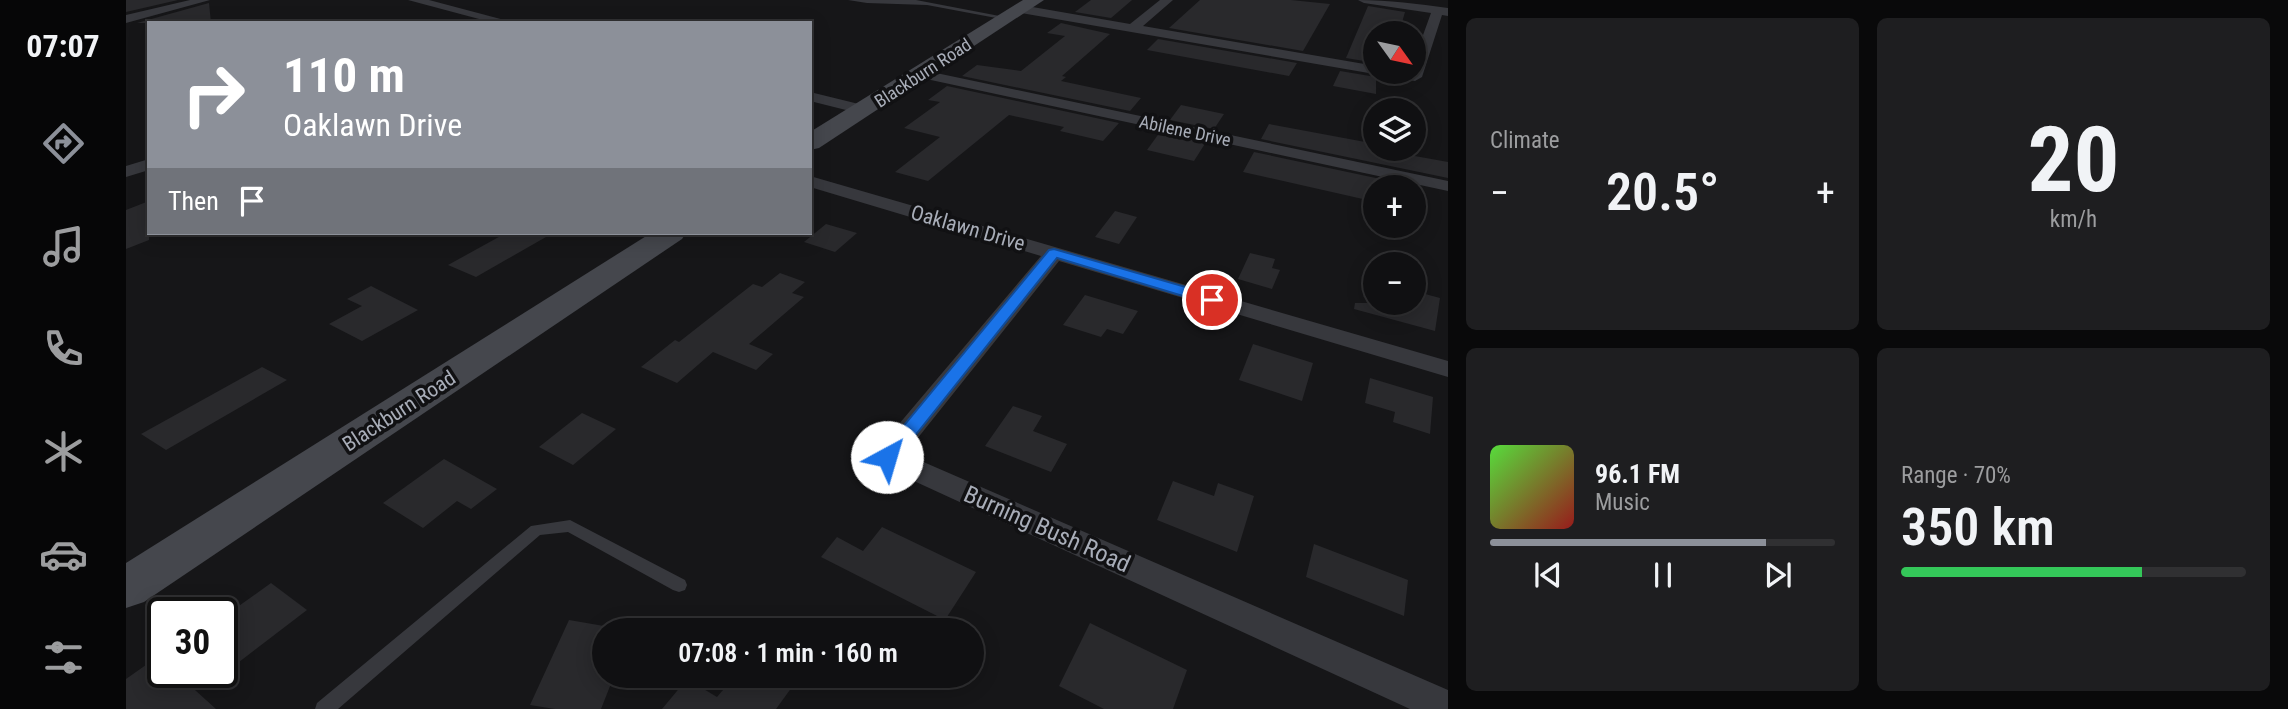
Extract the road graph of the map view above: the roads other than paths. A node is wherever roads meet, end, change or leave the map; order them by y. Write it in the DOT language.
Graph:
graph roads {
  1 [pos="204,0"];
  2 [pos="414,0"];
  3 [pos="851,0"];
  4 [pos="1167,0"];
  5 [pos="1364,0"];
  6 [pos="1021,9"];
  7 [pos="1443,11"];
  8 [pos="126,19"];
  9 [pos="502,21"];
  10 [pos="1133,28"];
  11 [pos="1426,51"];
  12 [pos="1363,68"];
  13 [pos="922,74"];
  14 [pos="812,96"];
  15 [pos="866,110"];
  16 [pos="812,143"];
  17 [pos="147,165"];
  18 [pos="126,172"];
  19 [pos="812,182"];
  20 [pos="1448,186"];
  21 [pos="668,235"];
  22 [pos="1054,253"];
  23 [pos="1448,369"];
  24 [pos="679,585"];
  25 [pos="126,588"];
  26 [pos="1448,708"];
  27 [pos="324,709"];
  1 -- 8 [label="street"];
  2 -- 9 [label="street"];
  3 -- 6 [label="lane"];
  4 -- 10 [label="street"];
  5 -- 7 [label="street"];
  6 -- 10 [label="street"];
  6 -- 13 [label="main road, Blackburn Road"];
  7 -- 11 [label="street"];
  10 -- 12 [label="street"];
  13 -- 15 [label="main road, Blackburn Road"];
  13 -- 20 [label="street, Abilene Drive"];
  14 -- 15 [label="street"];
  15 -- 16 [label="main road, Blackburn Road"];
  17 -- 18 [label="street"];
  19 -- 22 [label="street, Oaklawn Drive"];
  21 -- 25 [label="main road, Blackburn Road"];
  22 -- 23 [label="street, Oaklawn Drive"];
  22 -- 26 [label="street, Burning Bush Road"];
  24 -- 27 [label="lane"];
}
